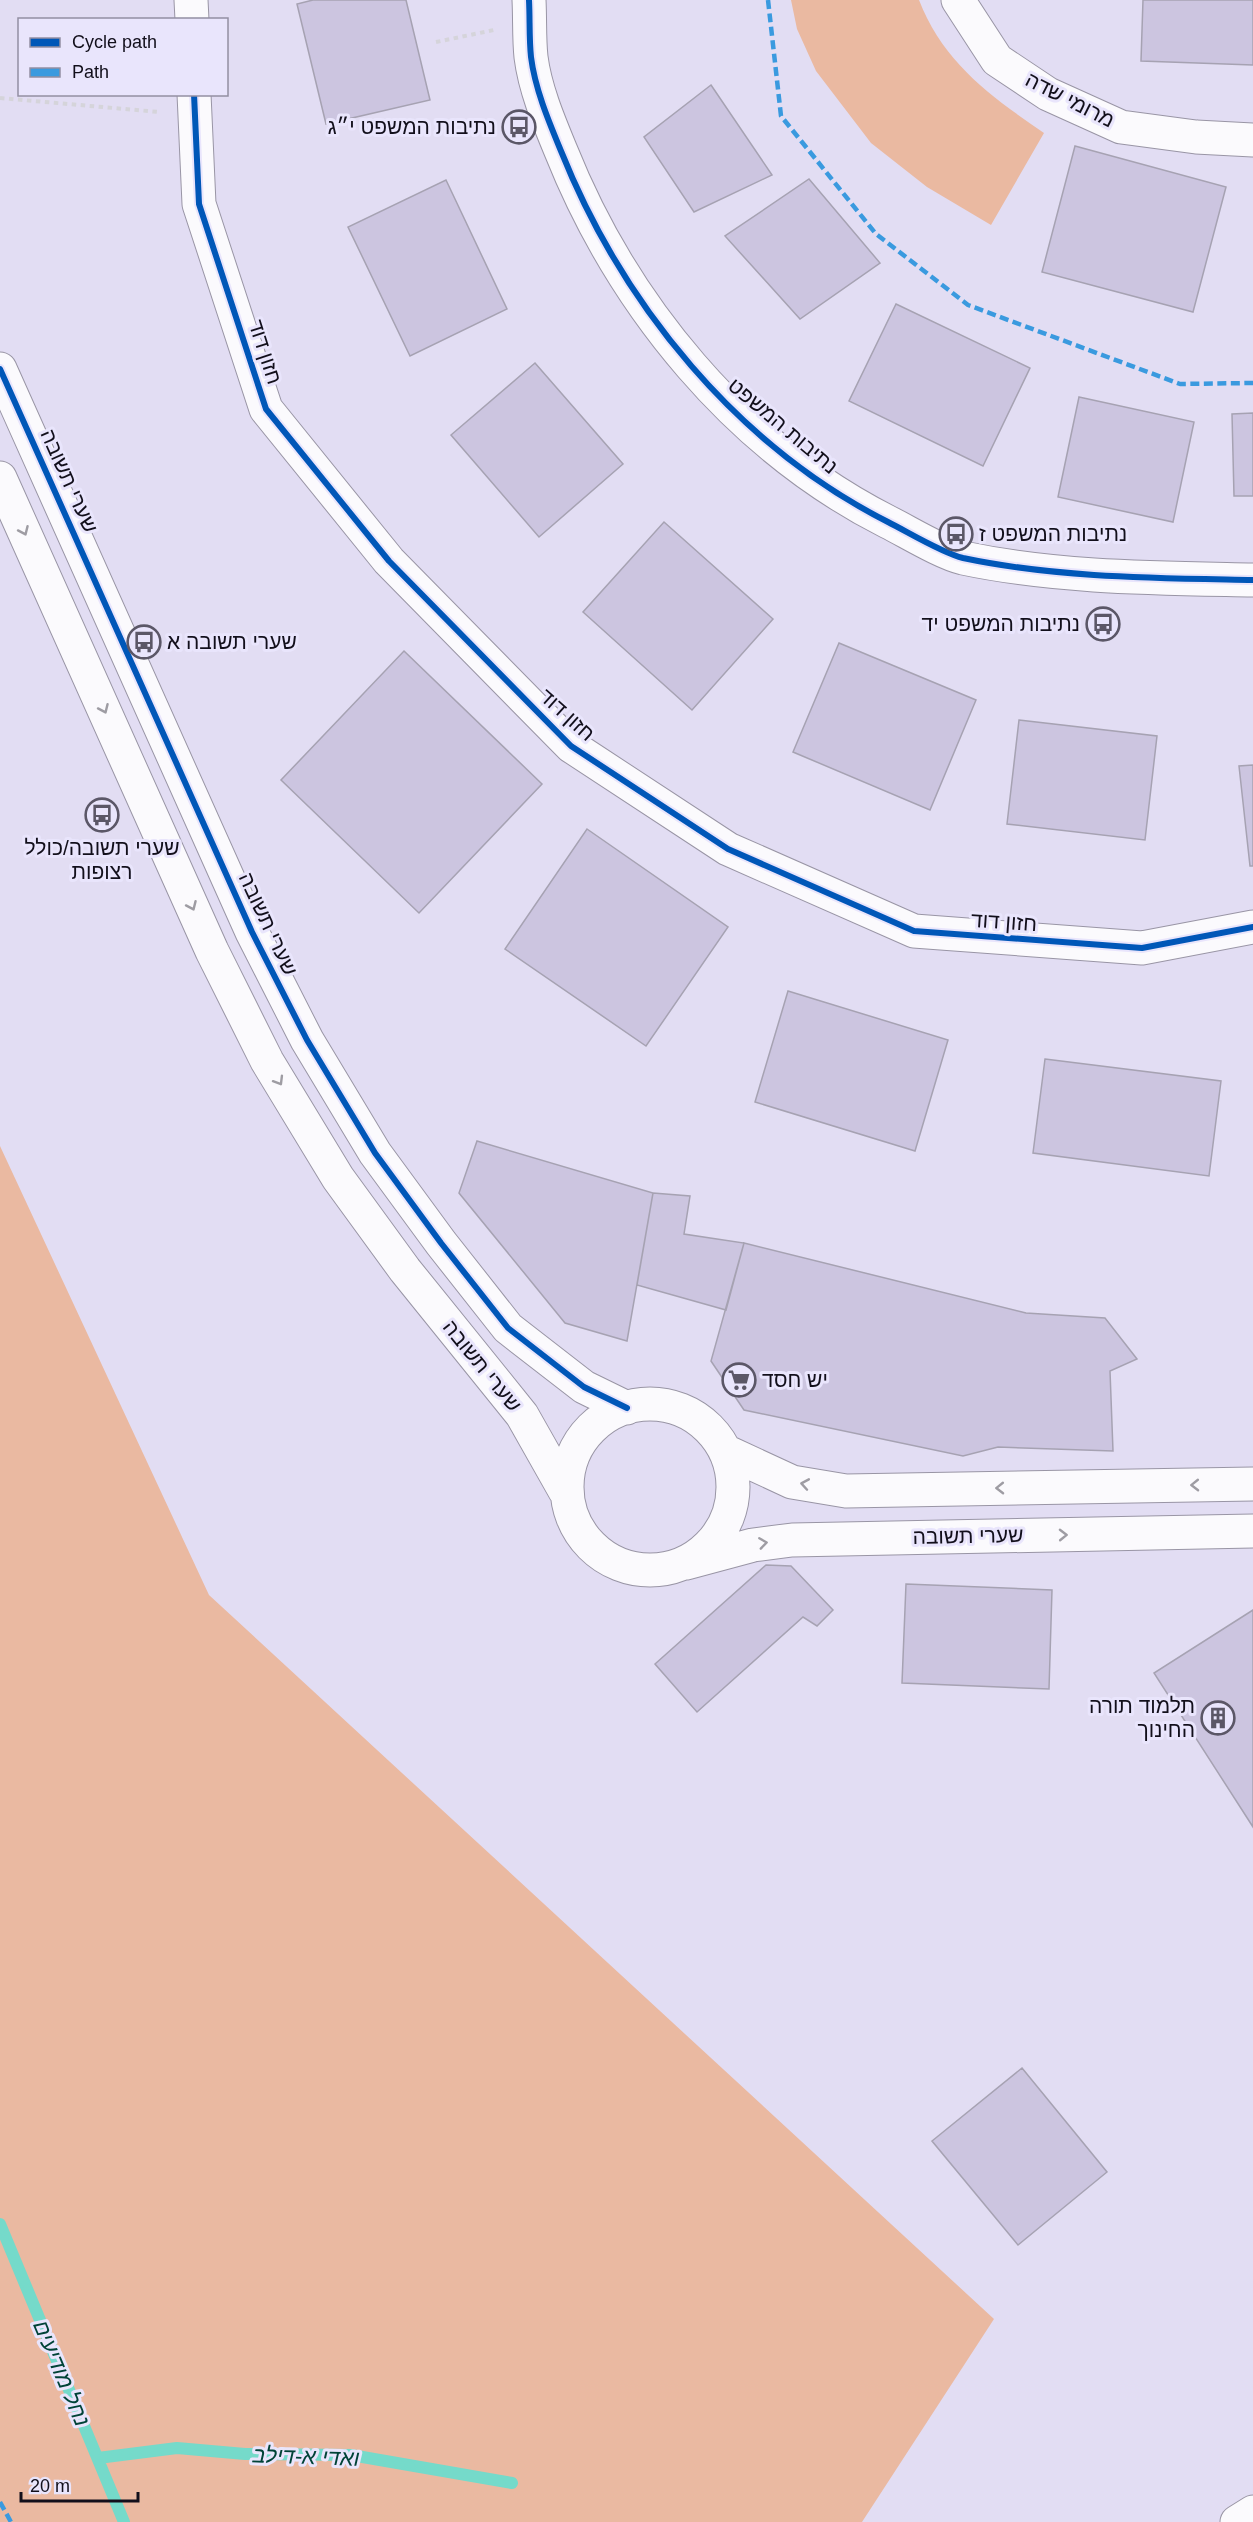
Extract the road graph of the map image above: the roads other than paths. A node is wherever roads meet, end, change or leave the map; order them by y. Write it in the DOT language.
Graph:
graph roads {
  1 [pos="191,0"];
  2 [pos="958,0"];
  3 [pos="529,11"];
  4 [pos="192,18"];
  5 [pos="195,105"];
  6 [pos="1253,140"];
  7 [pos="0,369"];
  8 [pos="0,478"];
  9 [pos="1253,580"];
  10 [pos="1253,927"];
  11 [pos="627,1408"];
  12 [pos="725,1451"];
  13 [pos="1253,1484"];
  14 [pos="566,1491"];
  15 [pos="1253,1531"];
  16 [pos="686,1563"];
  17 [pos="1253,2512"];
  18 [pos="1237,2522"];
  1 -- 4 [label="street"];
  2 -- 6 [label="street, מרומי שדה"];
  3 -- 9 [label="street, נתיבות המשפט"];
  5 -- 10 [label="street, חזון דוד"];
  7 -- 11 [label="street, שערי תשובה"];
  8 -- 14 [label="street, שערי תשובה, one-way"];
  11 -- 12 [label="street"];
  11 -- 14 [label="street"];
  13 -- 12 [label="street, one-way"];
  12 -- 16 [label="street"];
  14 -- 16 [label="street"];
  16 -- 15 [label="street, שערי תשובה, one-way"];
  17 -- 18 [label="street"];
}
